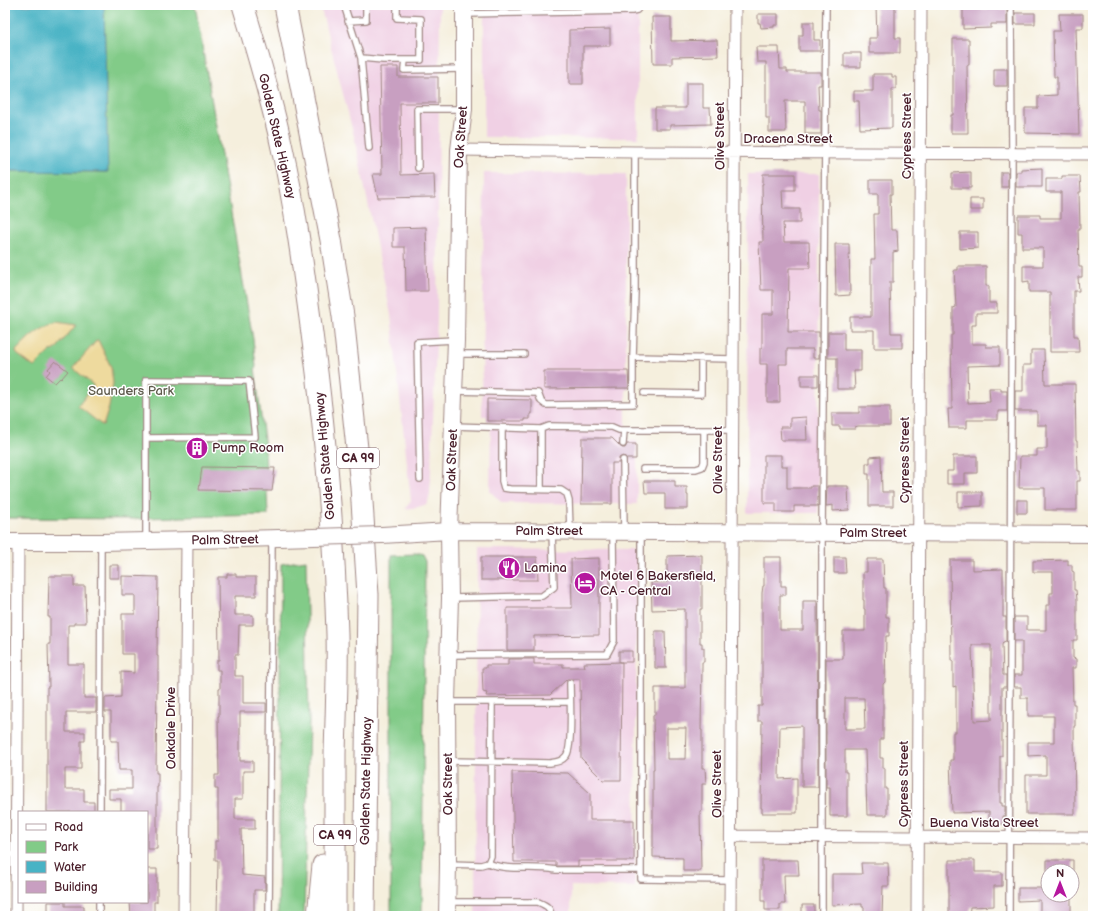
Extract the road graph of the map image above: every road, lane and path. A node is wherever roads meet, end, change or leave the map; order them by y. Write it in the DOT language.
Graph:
graph roads {
  1 [pos="243,5"];
  2 [pos="285,5"];
  3 [pos="344,5"];
  4 [pos="366,5"];
  5 [pos="397,5"];
  6 [pos="640,5"];
  7 [pos="734,5"];
  8 [pos="826,5"];
  9 [pos="921,5"];
  10 [pos="1011,5"];
  11 [pos="464,9"];
  12 [pos="348,21"];
  13 [pos="361,58"];
  14 [pos="405,60"];
  15 [pos="464,69"];
  16 [pos="464,109"];
  17 [pos="369,148"];
  18 [pos="459,150"];
  19 [pos="635,152"];
  20 [pos="734,153"];
  21 [pos="826,153"];
  22 [pos="921,154"];
  23 [pos="1012,154"];
  24 [pos="1093,154"];
  25 [pos="418,168"];
  26 [pos="456,347"];
  27 [pos="524,354"];
  28 [pos="633,357"];
  29 [pos="701,358"];
  30 [pos="733,359"];
  31 [pos="454,391"];
  32 [pos="644,394"];
  33 [pos="453,426"];
  34 [pos="502,429"];
  35 [pos="541,429"];
  36 [pos="624,430"];
  37 [pos="704,430"];
  38 [pos="732,430"];
  39 [pos="146,438"];
  40 [pos="624,444"];
  41 [pos="623,460"];
  42 [pos="643,469"];
  43 [pos="420,479"];
  44 [pos="541,489"];
  45 [pos="449,531"];
  46 [pos="552,532"];
  47 [pos="570,532"];
  48 [pos="618,532"];
  49 [pos="641,532"];
  50 [pos="732,532"];
  51 [pos="822,533"];
  52 [pos="919,533"];
  53 [pos="1010,533"];
  54 [pos="1093,534"];
  55 [pos="275,538"];
  56 [pos="146,541"];
  57 [pos="187,541"];
  58 [pos="12,542"];
  59 [pos="101,542"];
  60 [pos="450,598"];
  61 [pos="449,655"];
  62 [pos="570,683"];
  63 [pos="447,702"];
  64 [pos="492,702"];
  65 [pos="570,702"];
  66 [pos="335,753"];
  67 [pos="447,761"];
  68 [pos="492,762"];
  69 [pos="100,811"];
  70 [pos="731,836"];
  71 [pos="822,837"];
  72 [pos="918,837"];
  73 [pos="1009,838"];
  74 [pos="1093,838"];
  75 [pos="488,863"];
  76 [pos="448,864"];
  77 [pos="641,870"];
  78 [pos="730,880"];
  79 [pos="99,903"];
  80 [pos="447,909"];
  81 [pos="16,916"];
  82 [pos="99,916"];
  83 [pos="184,916"];
  84 [pos="269,916"];
  85 [pos="318,916"];
  86 [pos="335,916"];
  87 [pos="364,916"];
  88 [pos="551,916"];
  89 [pos="730,916"];
  90 [pos="822,916"];
  91 [pos="917,916"];
  92 [pos="1009,916"];
  1 -- 66 [label="highway, Golden State Highway / CA 99"];
  2 -- 87 [label="highway, Golden State Highway / CA 99"];
  3 -- 12 [label="lane"];
  4 -- 12 [label="lane"];
  5 -- 14 [label="lane"];
  6 -- 11 [label="lane"];
  7 -- 20 [label="street, Olive Street"];
  8 -- 21 [label="lane"];
  9 -- 22 [label="street, Cypress Street"];
  10 -- 23 [label="lane"];
  11 -- 15 [label="street, Oak Street"];
  12 -- 13 [label="lane"];
  13 -- 14 [label="lane"];
  13 -- 17 [label="lane"];
  14 -- 15 [label="lane"];
  15 -- 16 [label="street, Oak Street"];
  16 -- 18 [label="street, Oak Street"];
  16 -- 25 [label="lane"];
  18 -- 19 [label="street, Dracena Street"];
  18 -- 26 [label="street, Oak Street"];
  19 -- 20 [label="street, Dracena Street"];
  19 -- 28 [label="lane"];
  20 -- 21 [label="street, Dracena Street"];
  20 -- 30 [label="street, Olive Street"];
  21 -- 22 [label="street, Dracena Street"];
  21 -- 51 [label="lane"];
  22 -- 23 [label="street, Dracena Street"];
  22 -- 52 [label="street, Cypress Street"];
  23 -- 24 [label="street, Dracena Street"];
  23 -- 53 [label="lane"];
  26 -- 27 [label="lane"];
  26 -- 31 [label="street, Oak Street"];
  26 -- 43 [label="lane"];
  28 -- 29 [label="lane"];
  28 -- 31 [label="lane"];
  29 -- 30 [label="lane"];
  29 -- 32 [label="lane"];
  30 -- 38 [label="street, Olive Street"];
  31 -- 33 [label="street, Oak Street"];
  33 -- 34 [label="lane"];
  33 -- 45 [label="street, Oak Street"];
  34 -- 35 [label="lane"];
  34 -- 44 [label="lane"];
  35 -- 36 [label="lane"];
  35 -- 44 [label="lane"];
  36 -- 37 [label="lane"];
  36 -- 40 [label="lane"];
  37 -- 38 [label="lane"];
  37 -- 42 [label="lane"];
  38 -- 50 [label="street, Olive Street"];
  39 -- 39 [label="lane"];
  39 -- 56 [label="lane"];
  41 -- 48 [label="lane"];
  44 -- 47 [label="lane"];
  45 -- 46 [label="street, Palm Street"];
  45 -- 55 [label="street, Palm Street, bridge"];
  45 -- 60 [label="street, Oak Street"];
  46 -- 47 [label="street, Palm Street"];
  46 -- 60 [label="lane"];
  47 -- 48 [label="street, Palm Street"];
  48 -- 49 [label="street, Palm Street"];
  48 -- 61 [label="lane"];
  49 -- 50 [label="street, Palm Street"];
  49 -- 77 [label="lane"];
  50 -- 51 [label="street, Palm Street"];
  50 -- 70 [label="street, Olive Street"];
  51 -- 52 [label="street, Palm Street"];
  51 -- 71 [label="lane"];
  52 -- 53 [label="street, Palm Street"];
  52 -- 72 [label="street, Cypress Street"];
  53 -- 54 [label="street, Palm Street"];
  53 -- 73 [label="lane"];
  55 -- 57 [label="street, Palm Street"];
  55 -- 84 [label="lane"];
  56 -- 57 [label="street, Palm Street"];
  56 -- 59 [label="street, Palm Street"];
  57 -- 83 [label="street, Oakdale Drive"];
  58 -- 59 [label="street, Palm Street"];
  58 -- 81 [label="street"];
  59 -- 69 [label="lane"];
  60 -- 61 [label="street, Oak Street"];
  61 -- 63 [label="street, Oak Street"];
  62 -- 65 [label="lane"];
  63 -- 64 [label="lane"];
  63 -- 67 [label="street, Oak Street"];
  64 -- 65 [label="lane"];
  64 -- 68 [label="lane"];
  65 -- 68 [label="lane"];
  66 -- 85 [label="highway"];
  66 -- 86 [label="highway, Golden State Highway / CA 99"];
  67 -- 68 [label="lane"];
  67 -- 76 [label="street, Oak Street"];
  68 -- 75 [label="lane"];
  70 -- 71 [label="street, Buena Vista Street"];
  70 -- 78 [label="street, Olive Street"];
  71 -- 72 [label="street, Buena Vista Street"];
  71 -- 90 [label="lane"];
  72 -- 73 [label="street, Buena Vista Street"];
  72 -- 91 [label="street, Cypress Street"];
  73 -- 74 [label="street, Buena Vista Street"];
  73 -- 92 [label="lane"];
  75 -- 76 [label="lane"];
  75 -- 77 [label="lane"];
  76 -- 80 [label="street, Oak Street"];
  77 -- 78 [label="lane"];
  78 -- 89 [label="street, Olive Street"];
  79 -- 82 [label="lane"];
  80 -- 88 [label="lane"];
}
